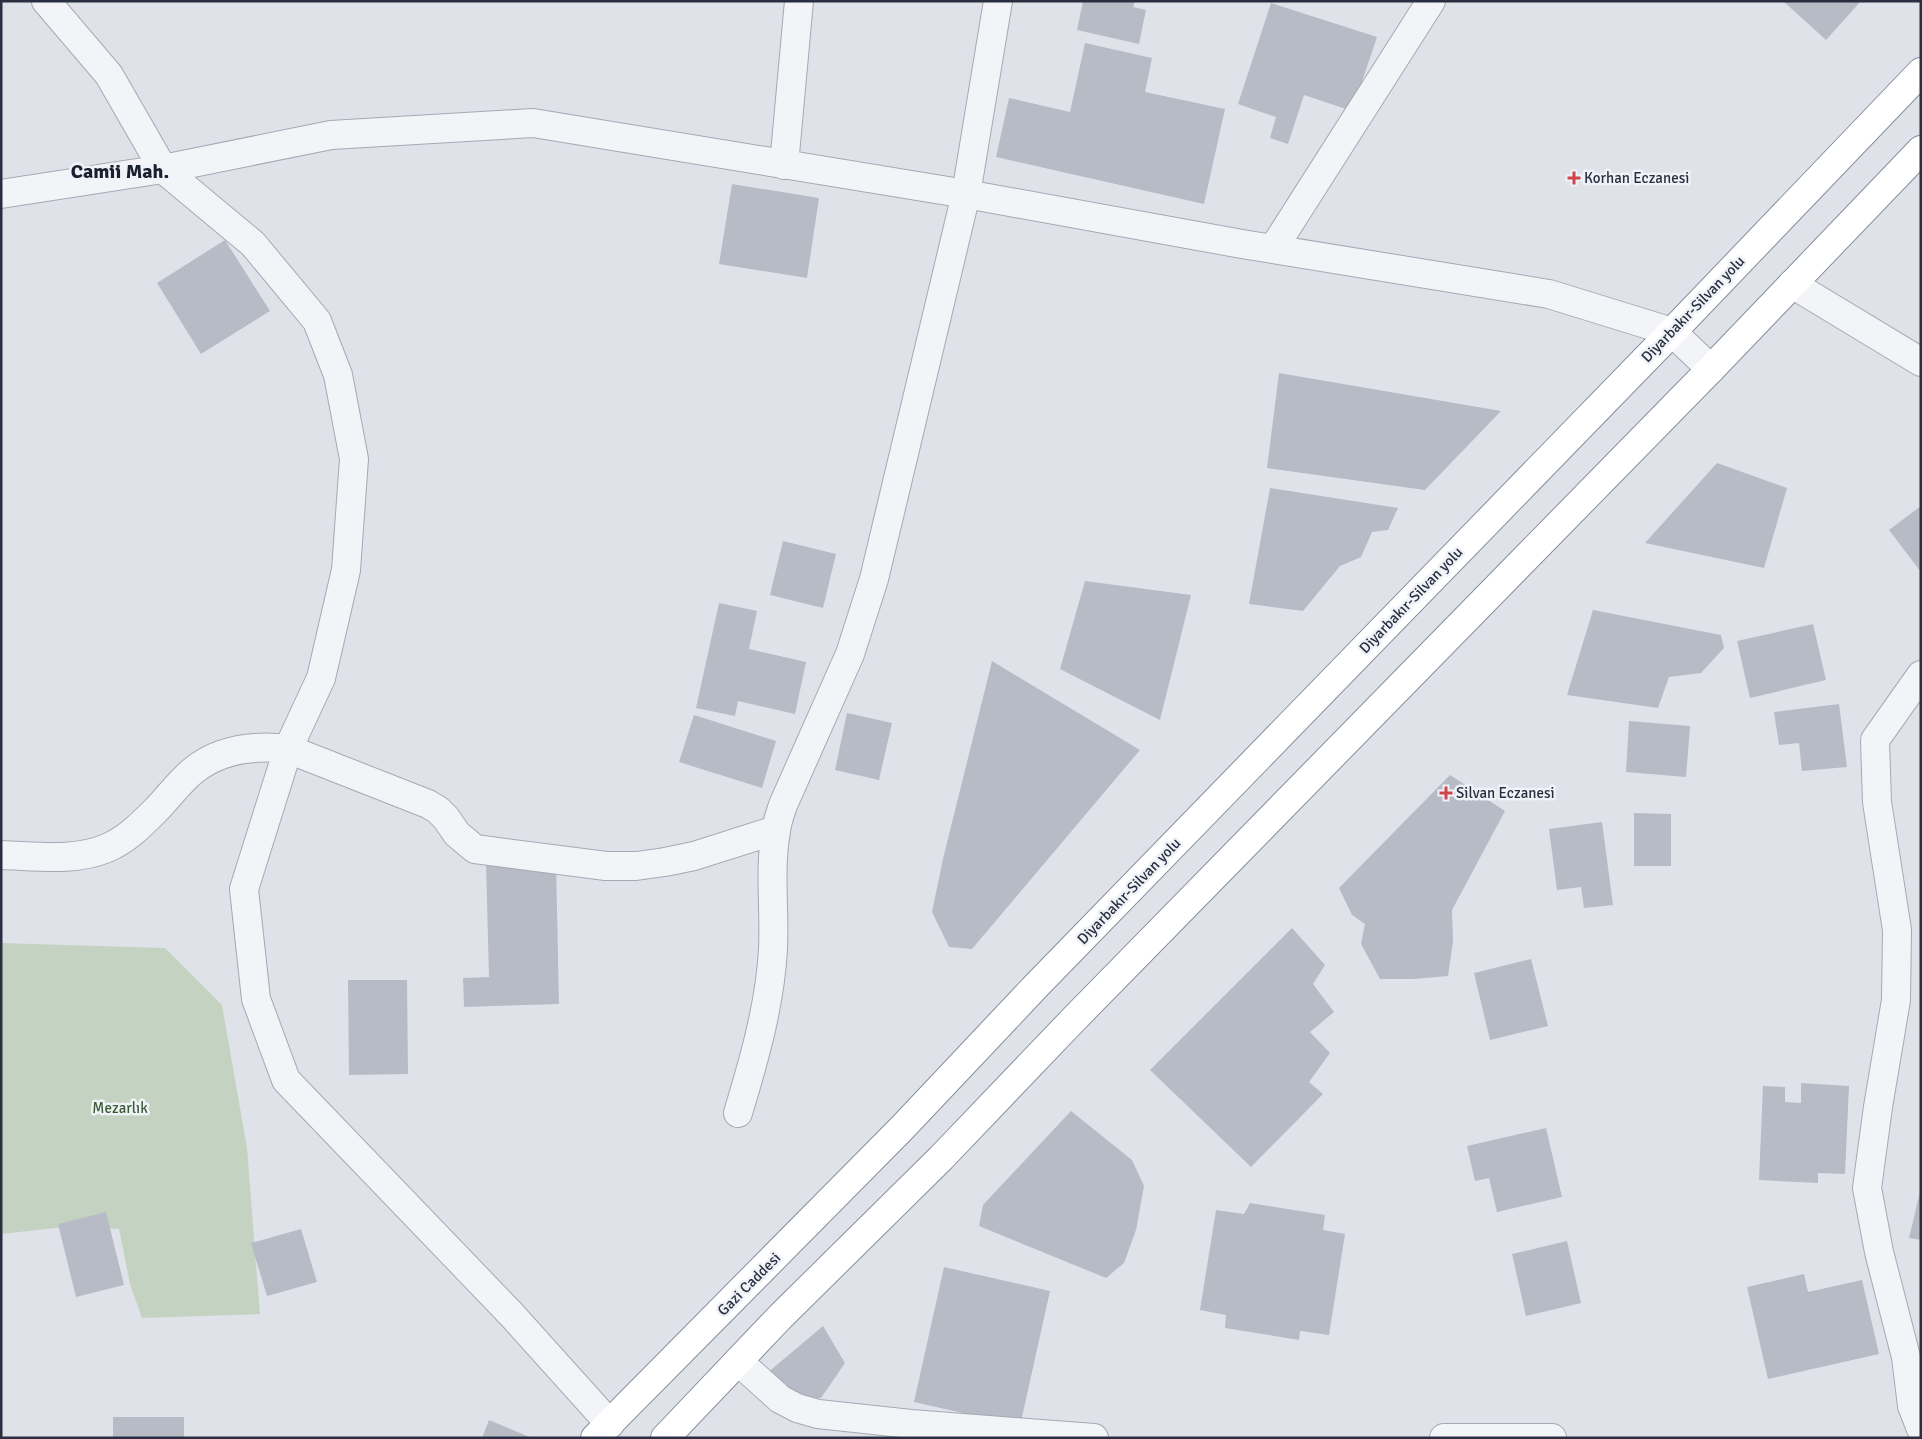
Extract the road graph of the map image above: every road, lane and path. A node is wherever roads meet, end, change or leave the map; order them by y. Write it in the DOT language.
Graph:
graph roads {
  1 [pos="46,1"];
  2 [pos="799,1"];
  3 [pos="998,1"];
  4 [pos="1431,1"];
  5 [pos="1921,72"];
  6 [pos="1921,150"];
  7 [pos="784,165"];
  8 [pos="163,168"];
  9 [pos="1,194"];
  10 [pos="966,194"];
  11 [pos="1273,249"];
  12 [pos="1792,284"];
  13 [pos="1672,332"];
  14 [pos="1921,362"];
  15 [pos="1711,369"];
  16 [pos="1921,675"];
  17 [pos="288,750"];
  18 [pos="776,830"];
  19 [pos="1,855"];
  20 [pos="738,1114"];
  21 [pos="902,1128"];
  22 [pos="738,1361"];
  23 [pos="1921,1429"];
  24 [pos="603,1431"];
  25 [pos="665,1438"];
  26 [pos="1094,1438"];
  27 [pos="1444,1438"];
  28 [pos="1552,1438"];
  1 -- 8 [label="street"];
  2 -- 7 [label="street"];
  3 -- 10 [label="street"];
  4 -- 11 [label="street"];
  5 -- 13 [label="highway, Diyarbakır-Silvan yolu"];
  6 -- 12 [label="highway"];
  7 -- 8 [label="street"];
  7 -- 10 [label="street"];
  8 -- 9 [label="street"];
  8 -- 17 [label="street"];
  10 -- 11 [label="street"];
  10 -- 18 [label="street"];
  11 -- 13 [label="street"];
  12 -- 14 [label="street"];
  12 -- 15 [label="highway"];
  13 -- 15 [label="street"];
  13 -- 21 [label="highway, Diyarbakır-Silvan yolu"];
  15 -- 22 [label="highway"];
  16 -- 23 [label="street"];
  17 -- 18 [label="street"];
  17 -- 19 [label="street"];
  17 -- 24 [label="street"];
  18 -- 20 [label="street"];
  21 -- 24 [label="highway, Gazi Caddesi"];
  22 -- 25 [label="highway"];
  22 -- 26 [label="street"];
  27 -- 28 [label="street"];
}
